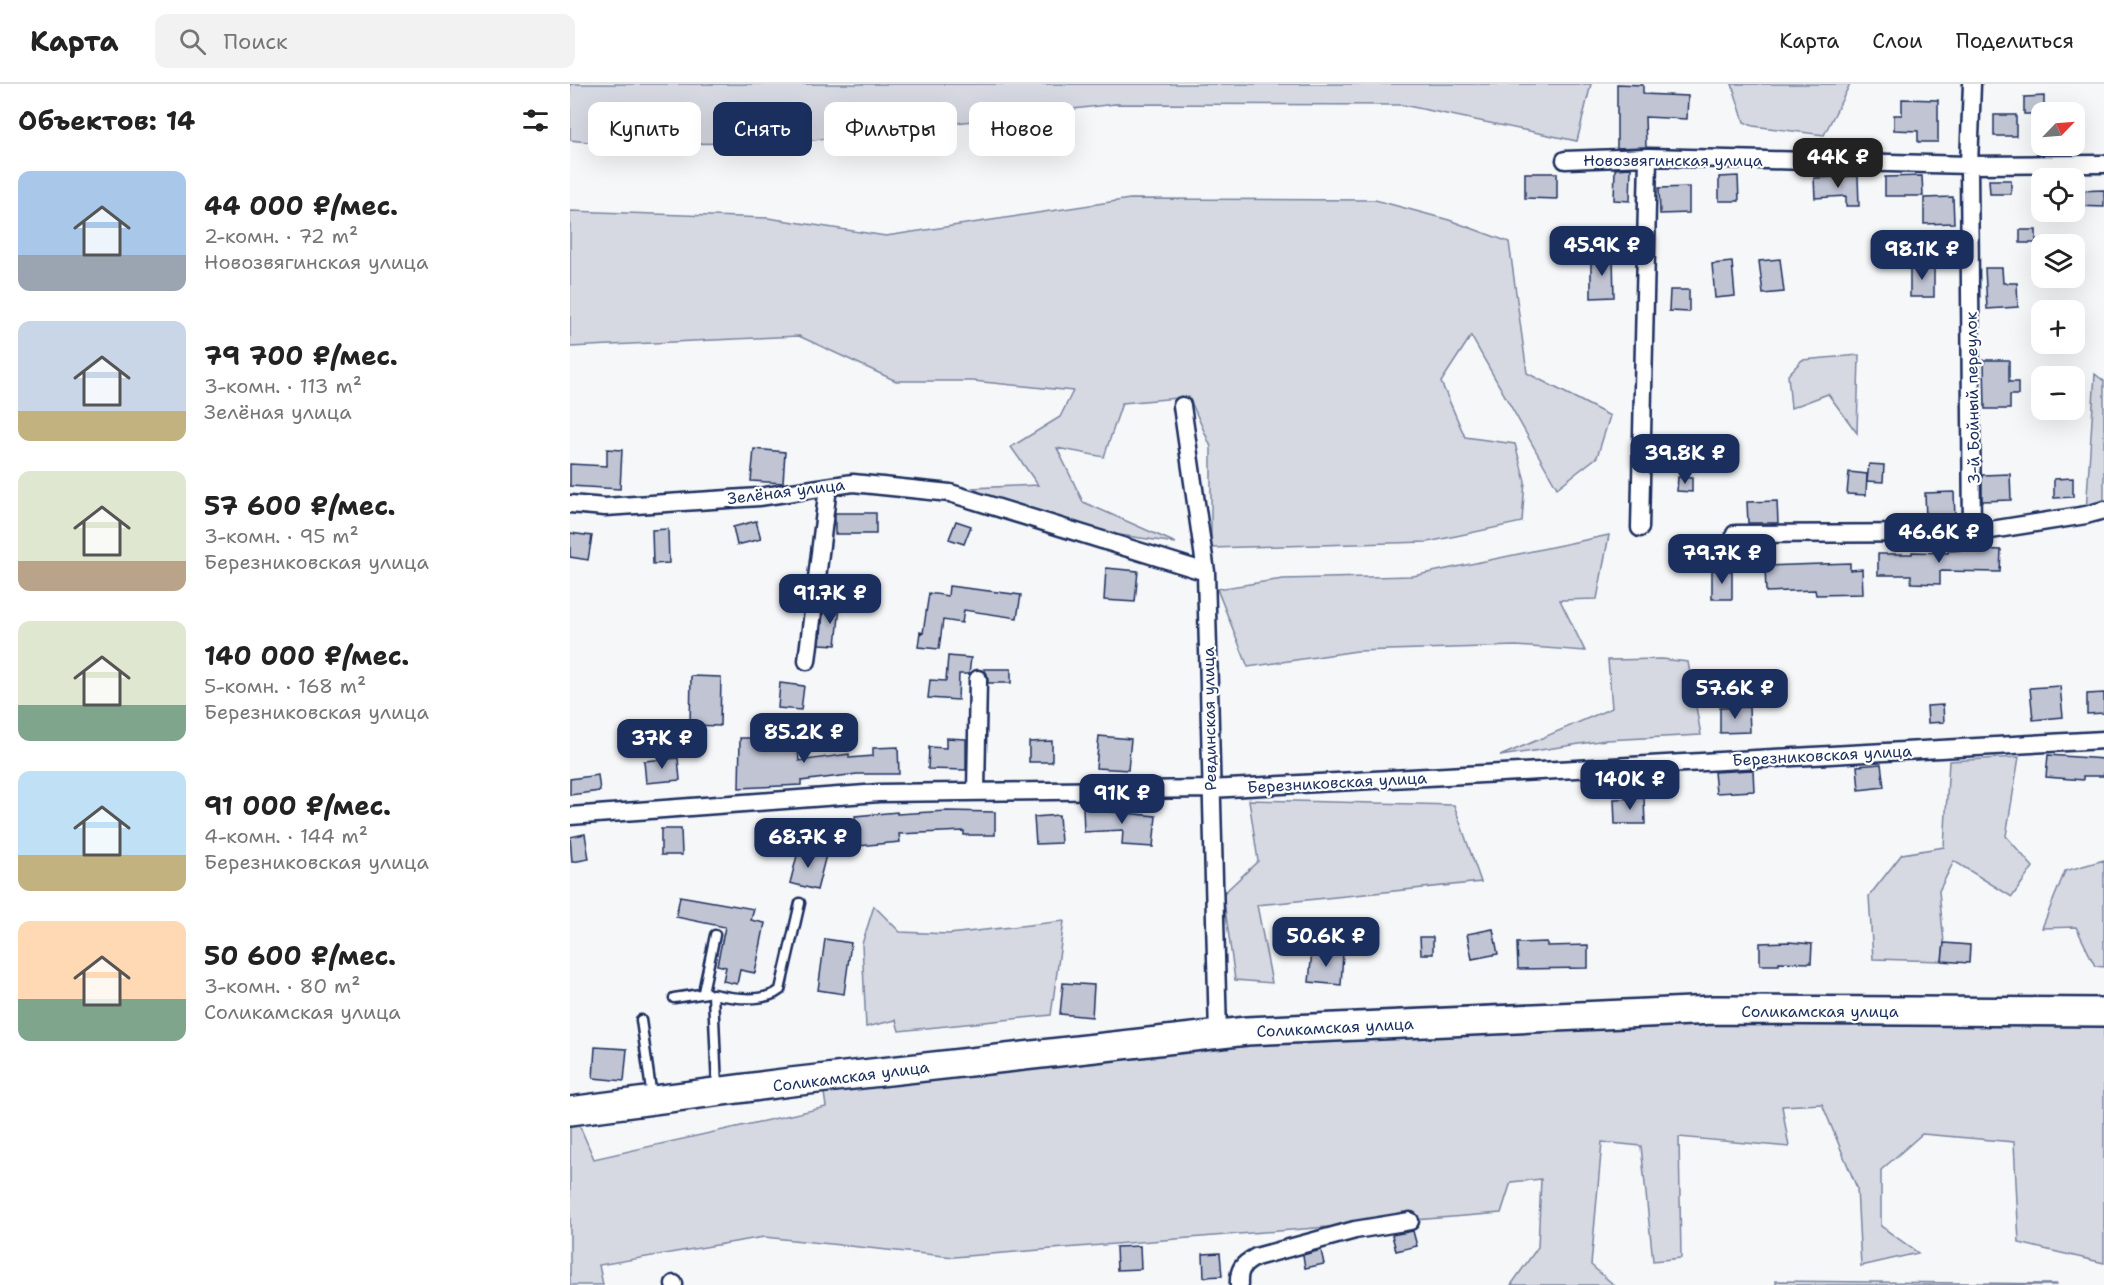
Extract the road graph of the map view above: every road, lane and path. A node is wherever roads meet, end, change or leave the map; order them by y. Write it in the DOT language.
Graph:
graph roads {
  1 [pos="1972,84"];
  2 [pos="1648,158"];
  3 [pos="1566,160"];
  4 [pos="2104,164"];
  5 [pos="1969,165"];
  6 [pos="1182,406"];
  7 [pos="828,487"];
  8 [pos="570,504"];
  9 [pos="2104,510"];
  10 [pos="1640,528"];
  11 [pos="1972,533"];
  12 [pos="1735,534"];
  13 [pos="1206,572"];
  14 [pos="807,661"];
  15 [pos="978,679"];
  16 [pos="2104,740"];
  17 [pos="1210,789"];
  18 [pos="976,792"];
  19 [pos="570,816"];
  20 [pos="800,903"];
  21 [pos="715,935"];
  22 [pos="703,992"];
  23 [pos="713,994"];
  24 [pos="674,998"];
  25 [pos="2104,1012"];
  26 [pos="641,1020"];
  27 [pos="1218,1034"];
  28 [pos="717,1092"];
  29 [pos="652,1100"];
  30 [pos="570,1111"];
  31 [pos="1410,1221"];
  32 [pos="1239,1285"];
  1 -- 5 [label="street, 3-й Бойный переулок"];
  2 -- 3 [label="street, Новозвягинская улица"];
  2 -- 5 [label="street, Новозвягинская улица"];
  2 -- 10 [label="street"];
  4 -- 5 [label="street, Новозвягинская улица"];
  5 -- 11 [label="street, 3-й Бойный переулок"];
  6 -- 13 [label="street, Ревдинская улица"];
  7 -- 8 [label="street, Зелёная улица"];
  7 -- 13 [label="street, Зелёная улица"];
  7 -- 14 [label="street"];
  9 -- 11 [label="street"];
  11 -- 12 [label="street"];
  13 -- 17 [label="street, Ревдинская улица"];
  15 -- 18 [label="street"];
  16 -- 17 [label="street, Березниковская улица"];
  17 -- 18 [label="street, Березниковская улица"];
  17 -- 27 [label="street, Ревдинская улица"];
  18 -- 19 [label="street, Березниковская улица"];
  20 -- 23 [label="lane"];
  21 -- 22 [label="lane"];
  22 -- 23 [label="lane"];
  22 -- 24 [label="lane"];
  23 -- 28 [label="lane"];
  25 -- 27 [label="main road, Соликамская улица"];
  26 -- 29 [label="lane"];
  27 -- 28 [label="main road, Соликамская улица"];
  28 -- 29 [label="main road, Соликамская улица"];
  29 -- 30 [label="main road, Соликамская улица"];
  31 -- 32 [label="street"];
}
